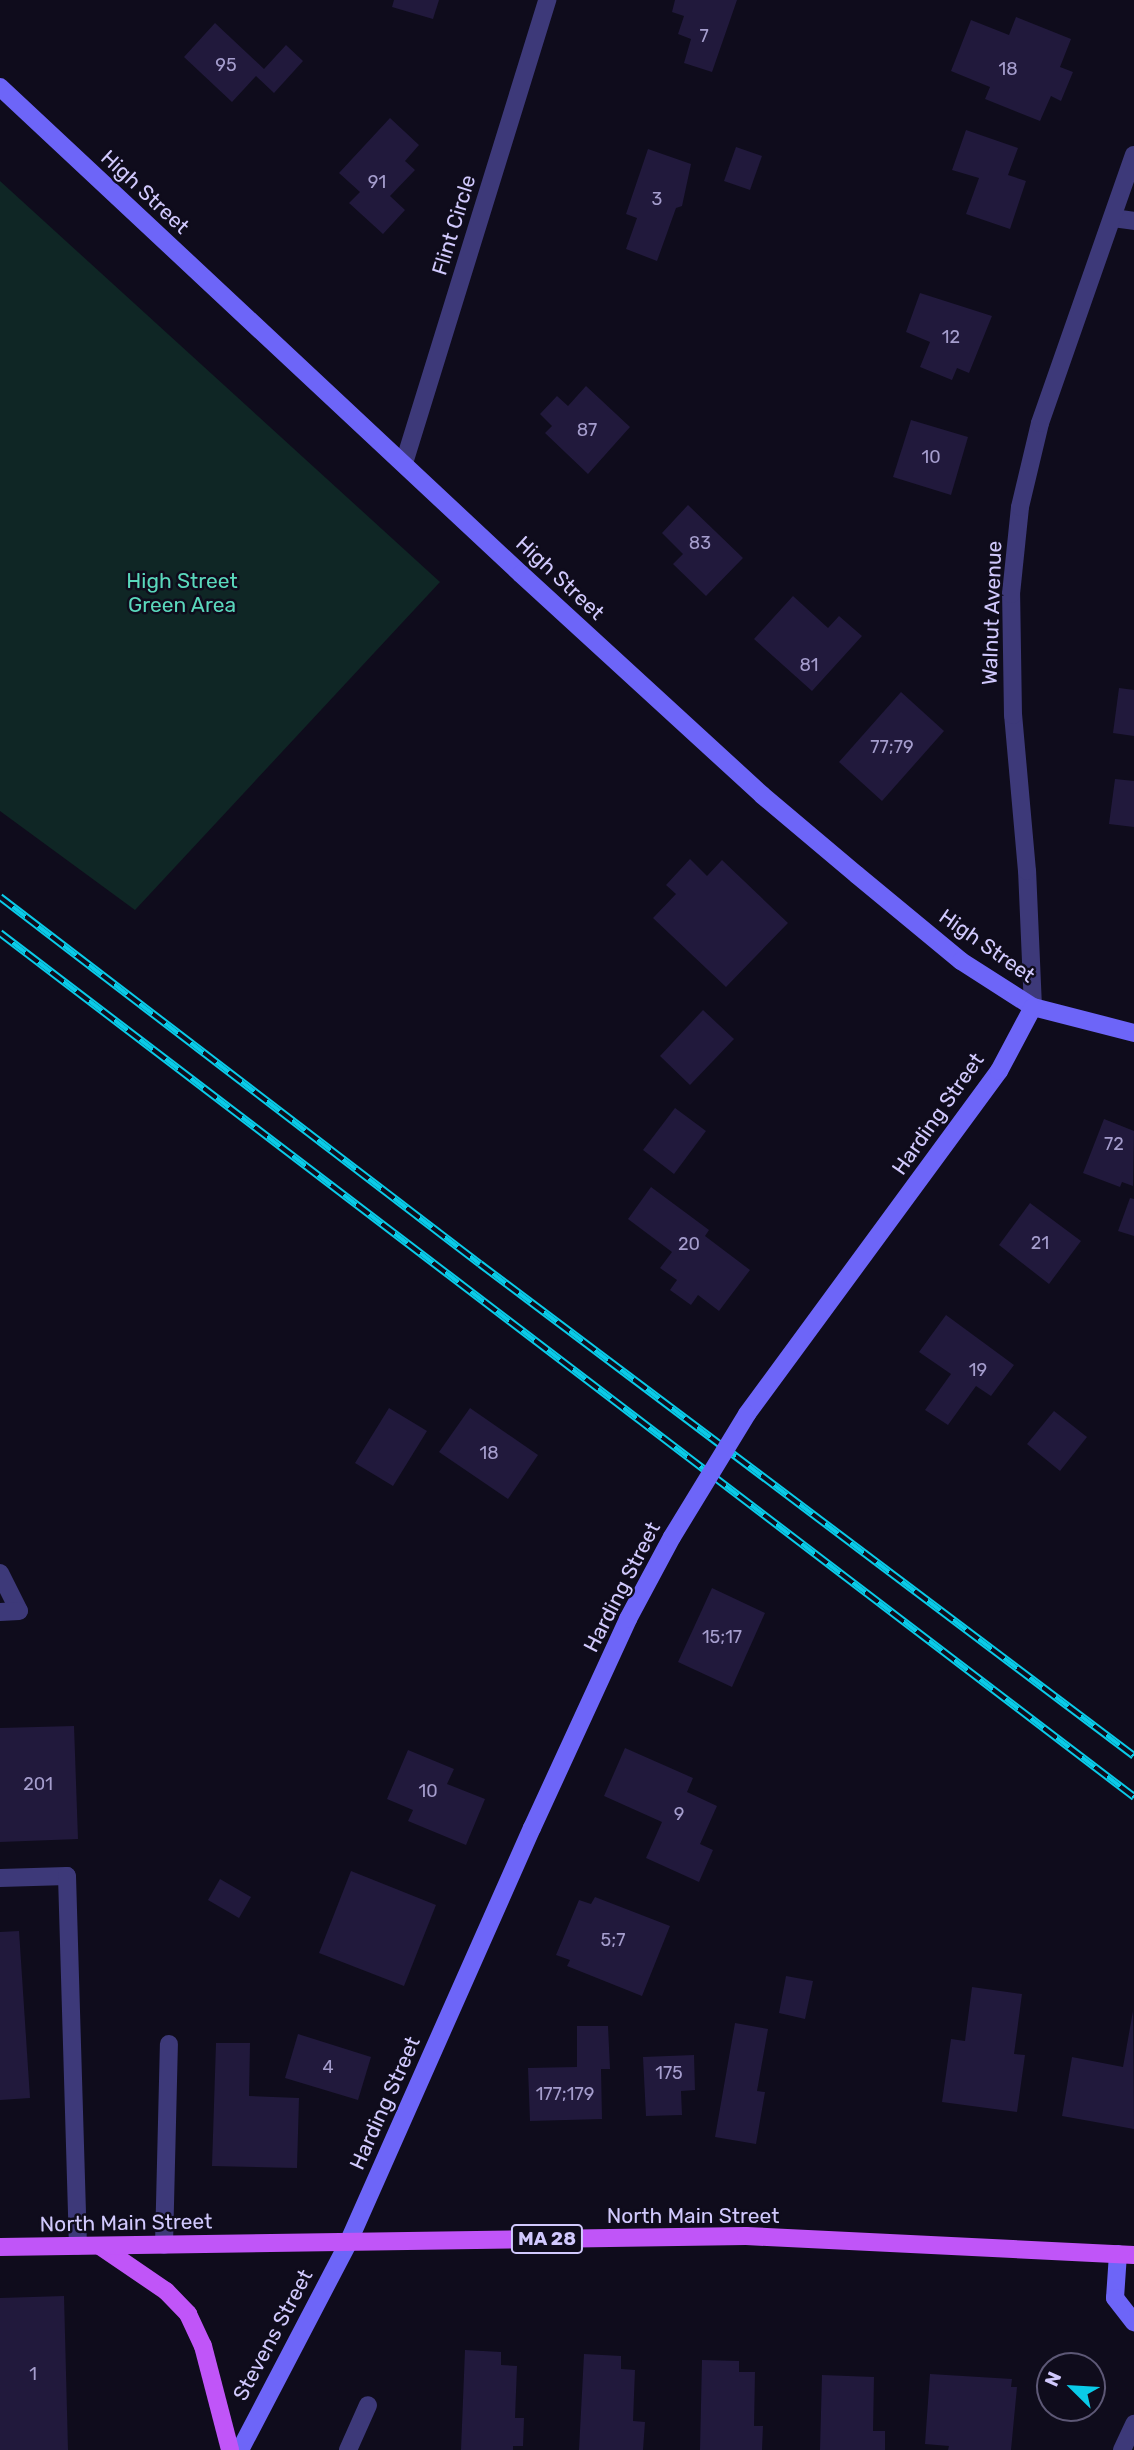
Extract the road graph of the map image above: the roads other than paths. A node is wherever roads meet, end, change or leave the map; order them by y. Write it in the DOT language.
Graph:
graph roads {
  1 [pos="547,0"];
  2 [pos="0,87"];
  3 [pos="1134,155"];
  4 [pos="1113,218"];
  5 [pos="1134,221"];
  6 [pos="404,463"];
  7 [pos="1033,1007"];
  8 [pos="1134,1033"];
  9 [pos="0,1573"];
  10 [pos="0,1612"];
  11 [pos="0,1878"];
  12 [pos="169,2044"];
  13 [pos="348,2243"];
  14 [pos="164,2245"];
  15 [pos="78,2246"];
  16 [pos="100,2246"];
  17 [pos="0,2247"];
  18 [pos="1126,2254"];
  19 [pos="1134,2322"];
  20 [pos="368,2405"];
  21 [pos="1134,2424"];
  22 [pos="230,2450"];
  23 [pos="240,2450"];
  24 [pos="348,2450"];
  25 [pos="1122,2450"];
  1 -- 6 [label="street, Flint Circle"];
  2 -- 6 [label="main road, High Street"];
  3 -- 4 [label="street, Walnut Avenue"];
  4 -- 5 [label="street"];
  4 -- 7 [label="street, Walnut Avenue"];
  6 -- 7 [label="main road, High Street"];
  7 -- 8 [label="main road, High Street"];
  7 -- 13 [label="main road, Harding Street, bridge"];
  9 -- 10 [label="street"];
  11 -- 15 [label="street"];
  12 -- 14 [label="street"];
  13 -- 14 [label="main road, North Main Street / MA 28"];
  13 -- 18 [label="main road, North Main Street / MA 28"];
  13 -- 23 [label="main road, Stevens Street"];
  14 -- 16 [label="main road, North Main Street / MA 28"];
  15 -- 16 [label="main road, North Main Street / MA 28"];
  15 -- 17 [label="main road, North Main Street / MA 28"];
  16 -- 22 [label="main road"];
  18 -- 19 [label="main road"];
  20 -- 24 [label="street"];
  21 -- 25 [label="street"];
}
